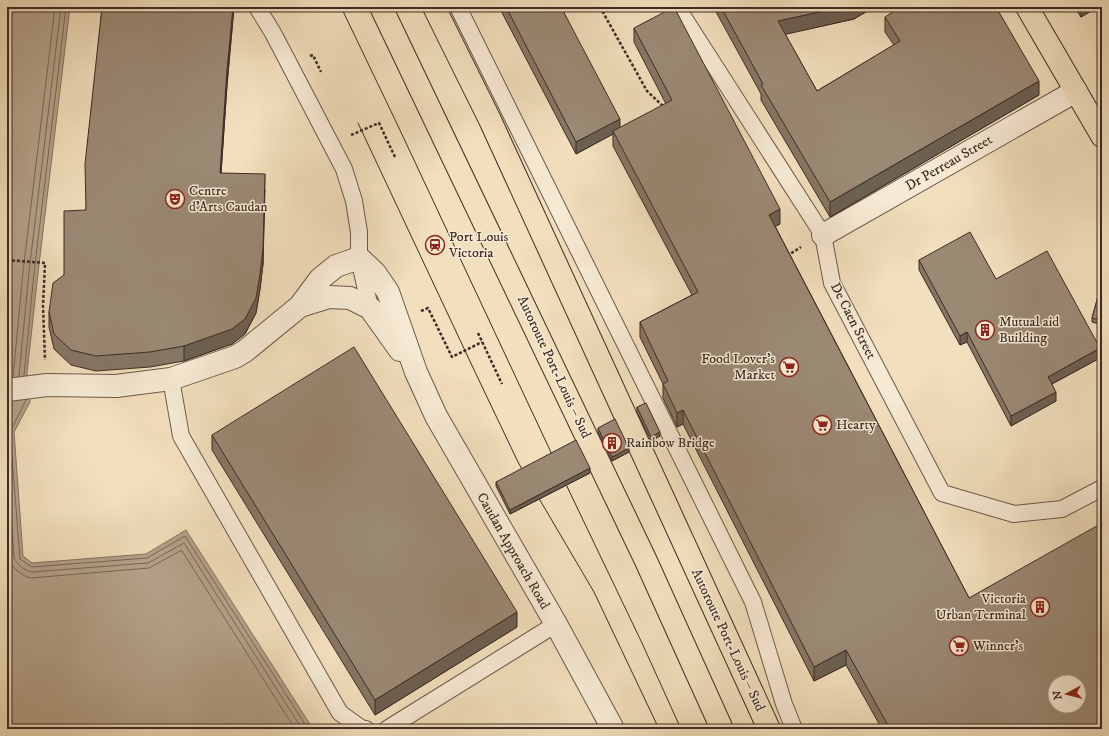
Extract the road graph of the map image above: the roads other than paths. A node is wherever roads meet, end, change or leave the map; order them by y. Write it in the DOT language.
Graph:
graph roads {
  1 [pos="257,7"];
  2 [pos="381,7"];
  3 [pos="434,7"];
  4 [pos="458,7"];
  5 [pos="677,7"];
  6 [pos="1027,7"];
  7 [pos="1076,91"];
  8 [pos="1102,136"];
  9 [pos="823,235"];
  10 [pos="359,258"];
  11 [pos="300,306"];
  12 [pos="370,308"];
  13 [pos="416,372"];
  14 [pos="171,379"];
  15 [pos="7,390"];
  16 [pos="1102,488"];
  17 [pos="556,624"];
  18 [pos="366,729"];
  19 [pos="387,729"];
  20 [pos="613,729"];
  21 [pos="722,729"];
  22 [pos="769,729"];
  23 [pos="794,729"];
  1 -- 10 [label="lane"];
  2 -- 21 [label="main road, Autoroute Port-Louis – Sud"];
  3 -- 22 [label="main road, Autoroute Port-Louis – Sud"];
  4 -- 23 [label="lane"];
  5 -- 9 [label="lane, De Caen Street"];
  6 -- 7 [label="main road"];
  7 -- 8 [label="main road"];
  7 -- 9 [label="street, Dr Perreau Street"];
  9 -- 16 [label="lane, De Caen Street"];
  10 -- 11 [label="street"];
  10 -- 12 [label="lane"];
  10 -- 13 [label="street"];
  11 -- 12 [label="street"];
  11 -- 14 [label="street"];
  12 -- 13 [label="street"];
  13 -- 17 [label="street, Caudan Approach Road"];
  14 -- 15 [label="street"];
  14 -- 18 [label="lane"];
  17 -- 19 [label="lane"];
  17 -- 20 [label="street, Caudan Approach Road"];
}
